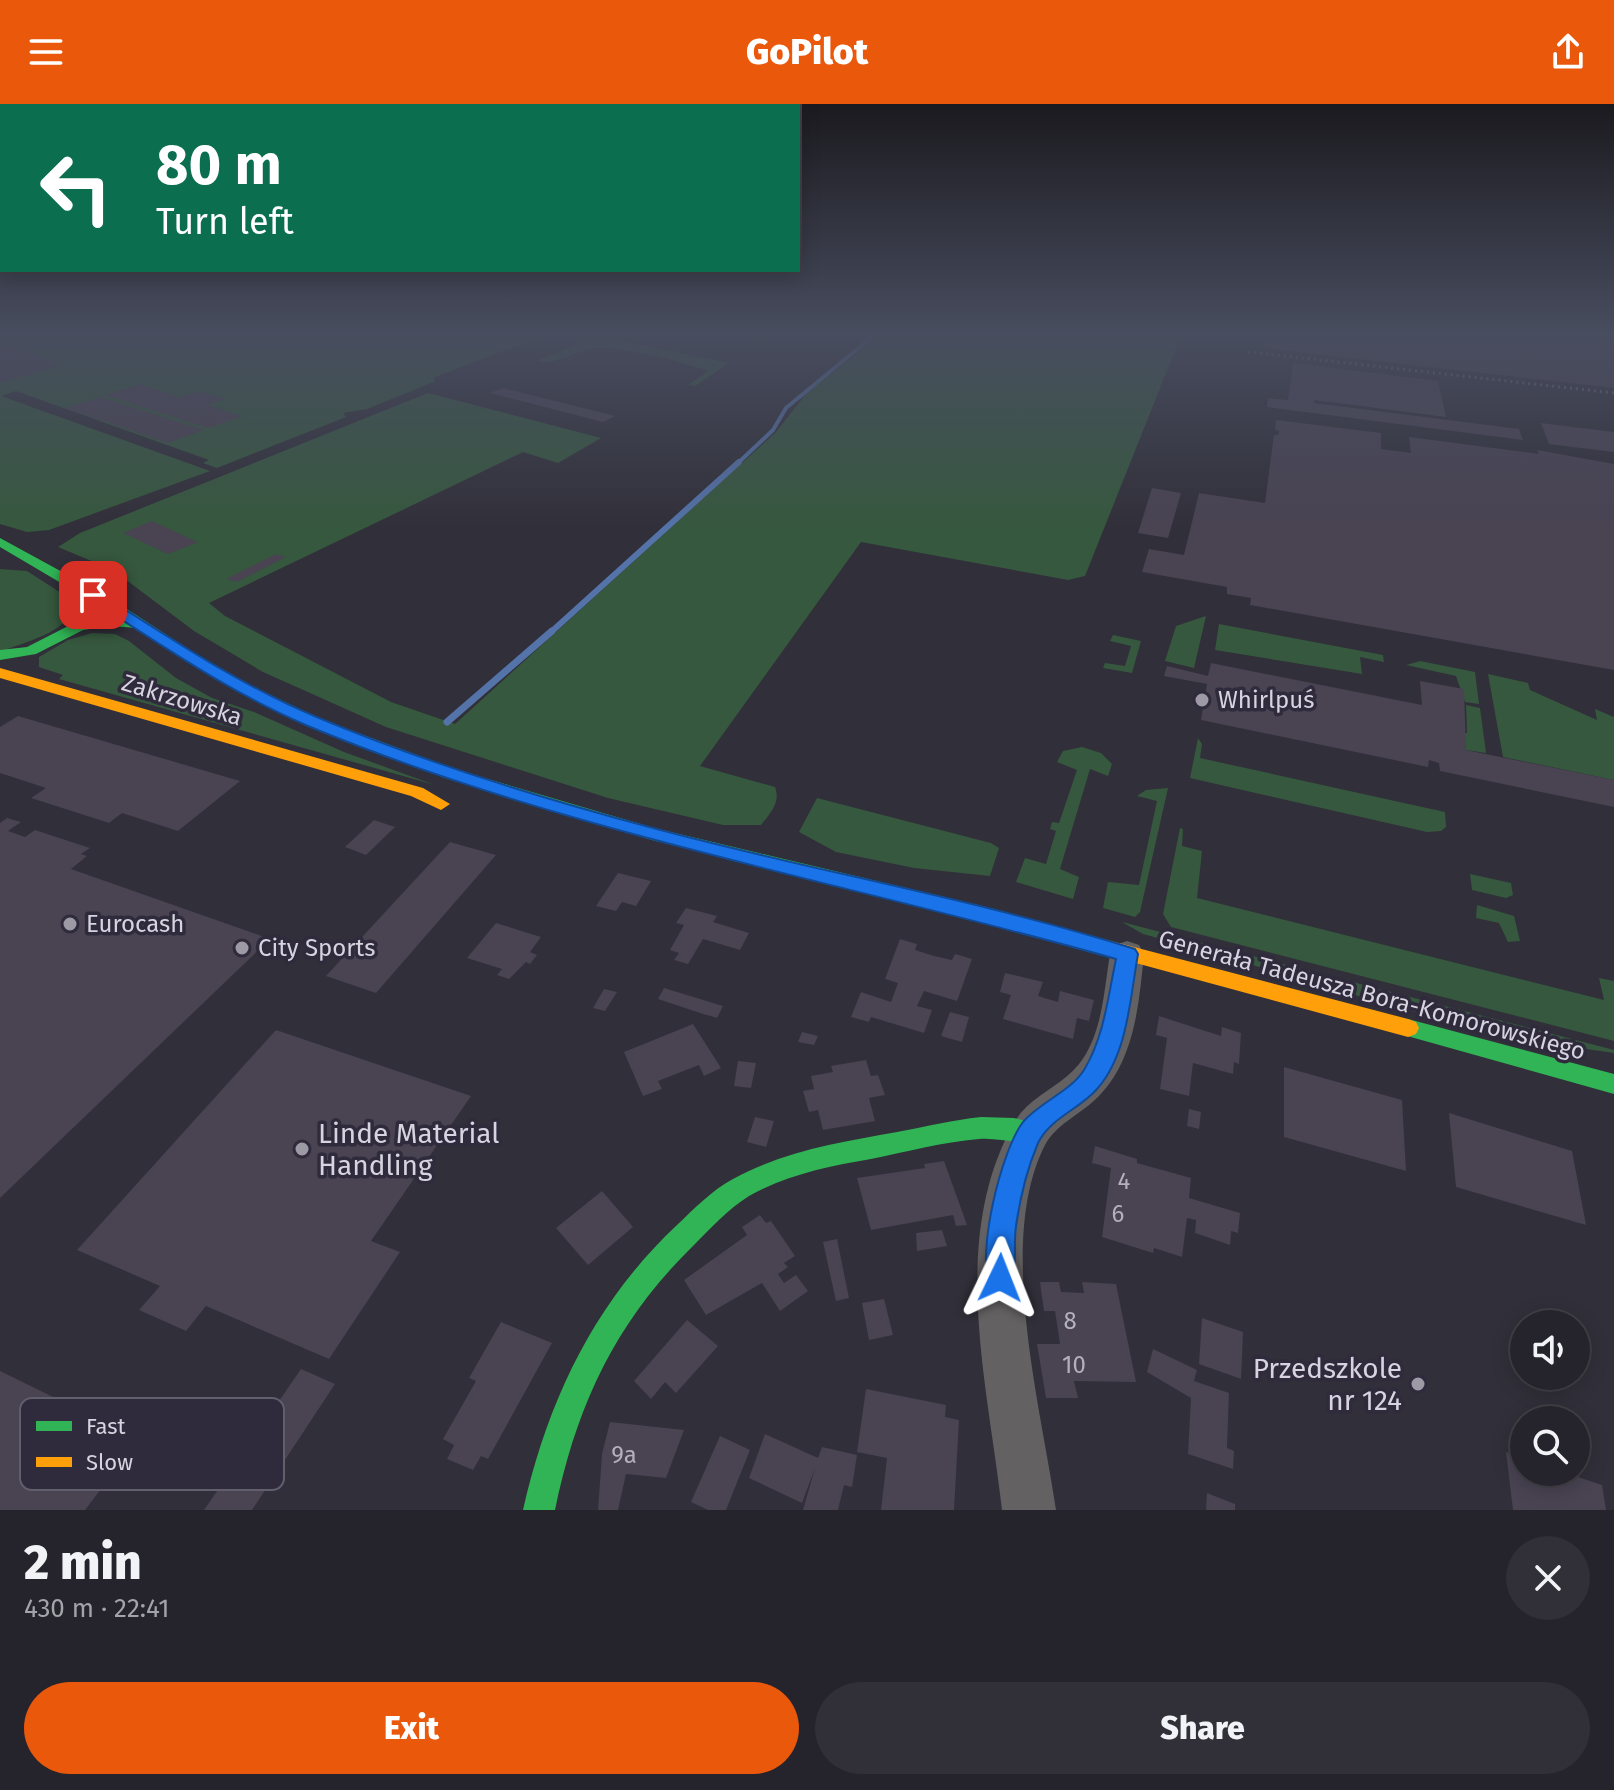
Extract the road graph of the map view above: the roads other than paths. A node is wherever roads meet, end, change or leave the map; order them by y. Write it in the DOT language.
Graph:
graph roads {
  1 [pos="0,542"];
  2 [pos="18,551"];
  3 [pos="0,558"];
  4 [pos="0,564"];
  5 [pos="45,565"];
  6 [pos="93,595"];
  7 [pos="138,624"];
  8 [pos="79,626"];
  9 [pos="31,651"];
  10 [pos="0,655"];
  11 [pos="9,675"];
  12 [pos="441,804"];
  13 [pos="1127,954"];
  14 [pos="1614,1084"];
  15 [pos="1030,1132"];
  16 [pos="539,1510"];
  17 [pos="1029,1510"];
  1 -- 2 [label="street, Generała Tadeusza Bora-Komorowskiego"];
  2 -- 3 [label="street"];
  2 -- 5 [label="street, Generała Tadeusza Bora-Komorowskiego"];
  4 -- 5 [label="street"];
  5 -- 6 [label="street, Generała Tadeusza Bora-Komorowskiego"];
  6 -- 7 [label="street, Generała Tadeusza Bora-Komorowskiego"];
  6 -- 8 [label="street"];
  7 -- 8 [label="street"];
  7 -- 13 [label="street, Generała Tadeusza Bora-Komorowskiego"];
  8 -- 9 [label="street"];
  9 -- 10 [label="street"];
  9 -- 11 [label="street"];
  11 -- 12 [label="street, Zakrzowska"];
  13 -- 14 [label="street, Generała Tadeusza Bora-Komorowskiego"];
  13 -- 15 [label="street"];
  15 -- 16 [label="street"];
  15 -- 17 [label="street"];
}
